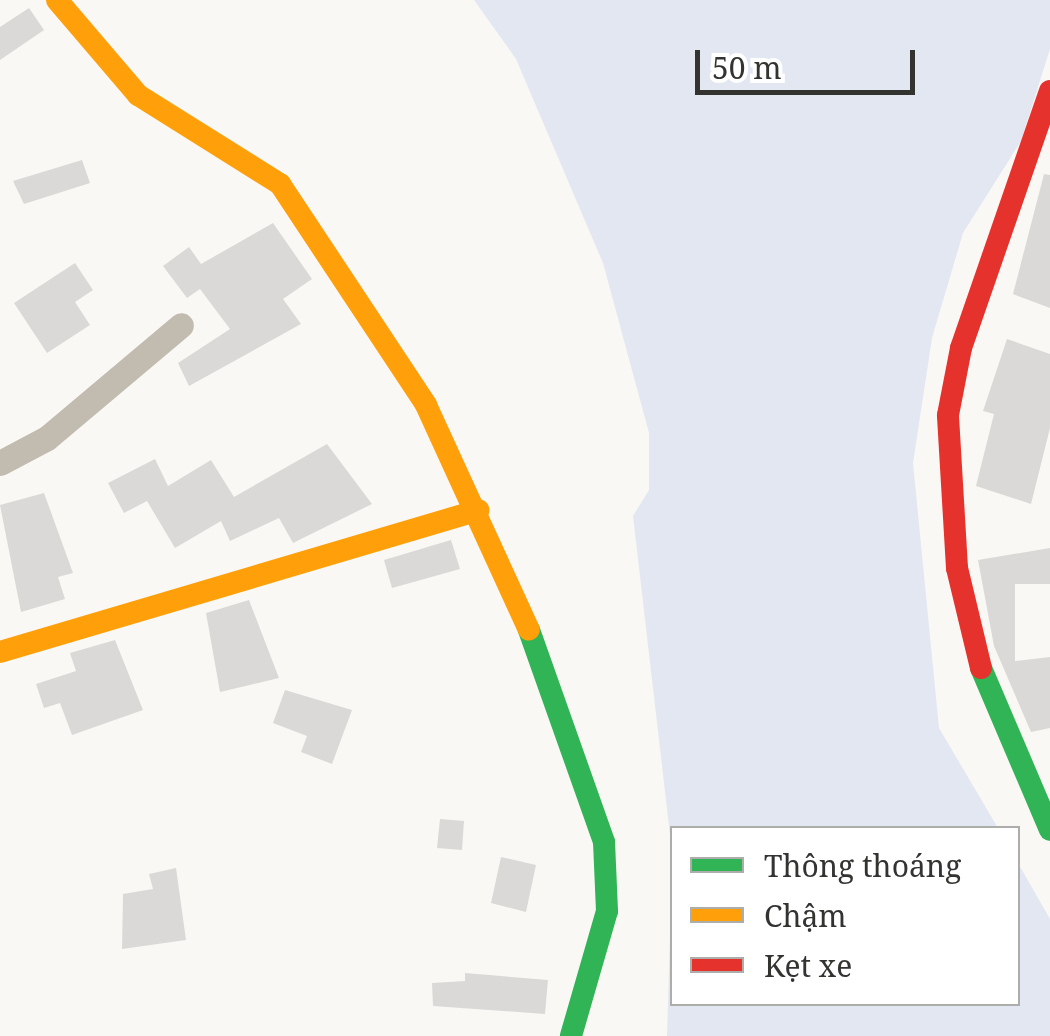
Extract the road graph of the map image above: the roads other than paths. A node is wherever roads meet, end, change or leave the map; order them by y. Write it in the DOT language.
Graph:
graph roads {
  1 [pos="57,0"];
  2 [pos="1050,91"];
  3 [pos="180,324"];
  4 [pos="0,463"];
  5 [pos="478,510"];
  6 [pos="0,652"];
  7 [pos="1050,830"];
  8 [pos="571,1036"];
  1 -- 5 [label="street"];
  2 -- 7 [label="street"];
  3 -- 4 [label="street"];
  5 -- 6 [label="street"];
  5 -- 8 [label="street"];
}
